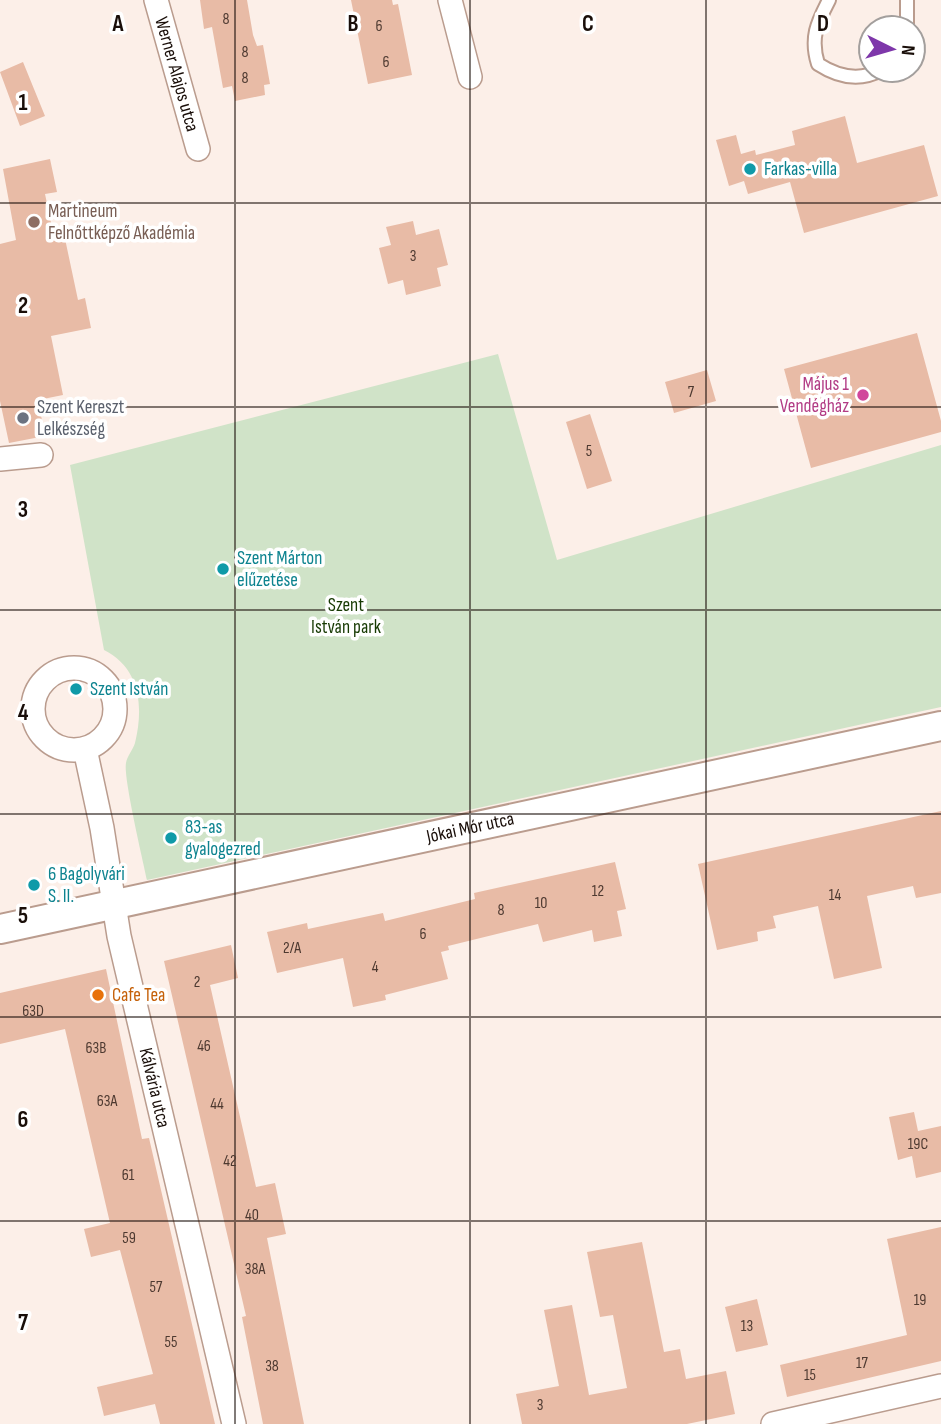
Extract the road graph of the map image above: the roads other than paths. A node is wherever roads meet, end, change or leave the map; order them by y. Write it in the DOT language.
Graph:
graph roads {
  1 [pos="156,0"];
  2 [pos="450,0"];
  3 [pos="830,0"];
  4 [pos="857,76"];
  5 [pos="470,77"];
  6 [pos="198,149"];
  7 [pos="41,455"];
  8 [pos="0,459"];
  9 [pos="941,726"];
  10 [pos="85,749"];
  11 [pos="113,905"];
  12 [pos="0,929"];
  13 [pos="941,1386"];
  14 [pos="234,1424"];
  15 [pos="774,1424"];
  1 -- 6 [label="street, Werner Alajos utca"];
  2 -- 5 [label="street"];
  3 -- 4 [label="lane"];
  7 -- 8 [label="street"];
  9 -- 11 [label="street, Jókai Mór utca"];
  10 -- 11 [label="street, Kálvária utca"];
  11 -- 12 [label="street, Jókai Mór utca"];
  11 -- 14 [label="street, Kálvária utca"];
  13 -- 15 [label="street"];
}
